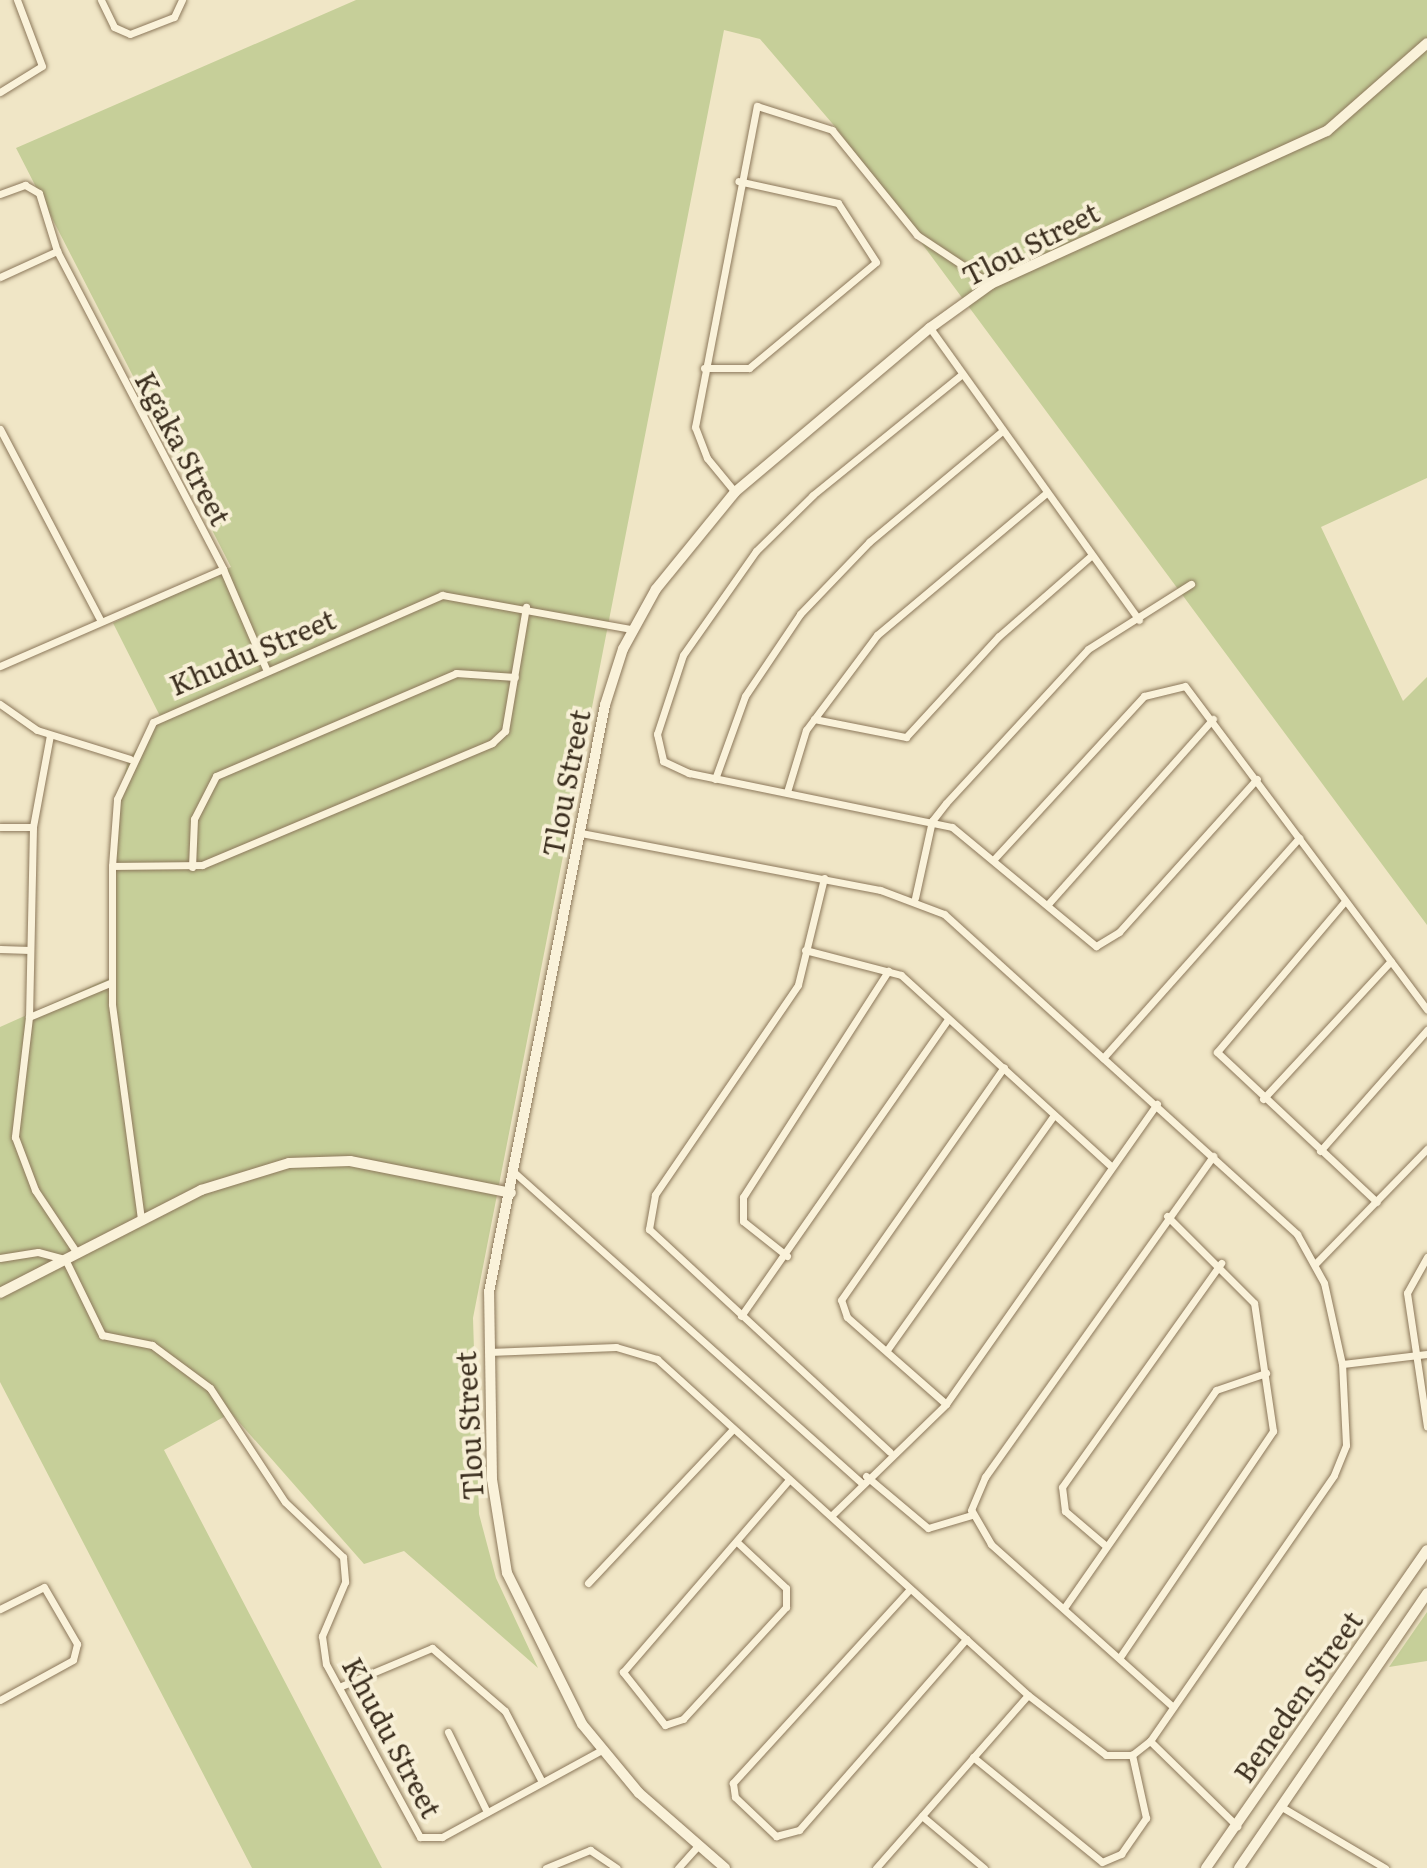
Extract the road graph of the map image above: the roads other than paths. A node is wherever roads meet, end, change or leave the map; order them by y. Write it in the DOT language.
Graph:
graph roads {
  1 [pos="17,0"];
  2 [pos="101,0"];
  3 [pos="182,0"];
  4 [pos="1427,43"];
  5 [pos="0,92"];
  6 [pos="738,181"];
  7 [pos="0,194"];
  8 [pos="57,251"];
  9 [pos="0,277"];
  10 [pos="991,284"];
  11 [pos="930,328"];
  12 [pos="704,368"];
  13 [pos="961,375"];
  14 [pos="0,429"];
  15 [pos="1001,432"];
  16 [pos="735,492"];
  17 [pos="1046,493"];
  18 [pos="1092,555"];
  19 [pos="223,569"];
  20 [pos="1191,584"];
  21 [pos="526,607"];
  22 [pos="1139,620"];
  23 [pos="101,621"];
  24 [pos="631,629"];
  25 [pos="0,666"];
  26 [pos="266,669"];
  27 [pos="515,677"];
  28 [pos="0,704"];
  29 [pos="814,719"];
  30 [pos="1213,719"];
  31 [pos="50,735"];
  32 [pos="130,759"];
  33 [pos="715,779"];
  34 [pos="1257,779"];
  35 [pos="787,792"];
  36 [pos="932,821"];
  37 [pos="0,827"];
  38 [pos="33,827"];
  39 [pos="580,833"];
  40 [pos="1299,838"];
  41 [pos="995,858"];
  42 [pos="112,866"];
  43 [pos="192,867"];
  44 [pos="824,878"];
  45 [pos="915,898"];
  46 [pos="1345,901"];
  47 [pos="1048,904"];
  48 [pos="0,949"];
  49 [pos="30,950"];
  50 [pos="805,950"];
  51 [pos="1391,961"];
  52 [pos="888,971"];
  53 [pos="110,983"];
  54 [pos="1427,1010"];
  55 [pos="29,1017"];
  56 [pos="948,1019"];
  57 [pos="1427,1030"];
  58 [pos="1103,1058"];
  59 [pos="1004,1067"];
  60 [pos="1263,1099"];
  61 [pos="1157,1104"];
  62 [pos="1054,1115"];
  63 [pos="1427,1149"];
  64 [pos="1320,1151"];
  65 [pos="1213,1156"];
  66 [pos="1110,1165"];
  67 [pos="515,1173"];
  68 [pos="511,1193"];
  69 [pos="1377,1202"];
  70 [pos="1167,1216"];
  71 [pos="141,1219"];
  72 [pos="77,1253"];
  73 [pos="787,1256"];
  74 [pos="1427,1257"];
  75 [pos="0,1258"];
  76 [pos="65,1259"];
  77 [pos="1221,1263"];
  78 [pos="1315,1264"];
  79 [pos="0,1293"];
  80 [pos="741,1316"];
  81 [pos="887,1350"];
  82 [pos="487,1352"];
  83 [pos="1427,1354"];
  84 [pos="1414,1357"];
  85 [pos="1342,1364"];
  86 [pos="1266,1373"];
  87 [pos="946,1404"];
  88 [pos="1427,1427"];
  89 [pos="732,1430"];
  90 [pos="890,1452"];
  91 [pos="864,1479"];
  92 [pos="789,1480"];
  93 [pos="832,1515"];
  94 [pos="972,1515"];
  95 [pos="737,1542"];
  96 [pos="1106,1546"];
  97 [pos="1427,1550"];
  98 [pos="588,1583"];
  99 [pos="910,1589"];
  100 [pos="1427,1593"];
  101 [pos="1064,1608"];
  102 [pos="0,1609"];
  103 [pos="966,1639"];
  104 [pos="1120,1657"];
  105 [pos="339,1687"];
  106 [pos="1028,1695"];
  107 [pos="0,1700"];
  108 [pos="1172,1706"];
  109 [pos="448,1732"];
  110 [pos="1150,1741"];
  111 [pos="600,1751"];
  112 [pos="1132,1755"];
  113 [pos="973,1757"];
  114 [pos="542,1782"];
  115 [pos="1280,1806"];
  116 [pos="487,1812"];
  117 [pos="922,1816"];
  118 [pos="1237,1826"];
  119 [pos="699,1845"];
  120 [pos="546,1868"];
  121 [pos="617,1868"];
  122 [pos="678,1868"];
  123 [pos="725,1868"];
  124 [pos="876,1868"];
  125 [pos="984,1868"];
  126 [pos="1206,1868"];
  127 [pos="1239,1868"];
  128 [pos="1385,1868"];
  1 -- 5 [label="street"];
  2 -- 3 [label="street"];
  4 -- 10 [label="street, Tlou Street"];
  6 -- 10 [label="street"];
  6 -- 12 [label="street"];
  6 -- 12 [label="street"];
  7 -- 8 [label="street, Kgaka Street"];
  8 -- 9 [label="street"];
  8 -- 19 [label="street, Kgaka Street"];
  10 -- 11 [label="street, Tlou Street"];
  11 -- 13 [label="street"];
  11 -- 16 [label="street, Tlou Street"];
  12 -- 16 [label="street"];
  13 -- 15 [label="street"];
  13 -- 33 [label="street"];
  14 -- 23 [label="street"];
  15 -- 17 [label="street"];
  15 -- 33 [label="street"];
  16 -- 24 [label="street, Tlou Street"];
  17 -- 18 [label="street"];
  17 -- 29 [label="street"];
  18 -- 22 [label="street"];
  18 -- 29 [label="street"];
  19 -- 23 [label="street"];
  19 -- 26 [label="street, Kgaka Street"];
  20 -- 22 [label="street"];
  21 -- 24 [label="street, Khudu Street"];
  21 -- 26 [label="street, Khudu Street"];
  21 -- 27 [label="street"];
  22 -- 36 [label="street"];
  23 -- 25 [label="street"];
  24 -- 39 [label="street, Tlou Street"];
  26 -- 32 [label="street, Khudu Street"];
  27 -- 43 [label="street"];
  27 -- 43 [label="street"];
  28 -- 31 [label="street"];
  29 -- 35 [label="street"];
  30 -- 34 [label="street"];
  30 -- 41 [label="street"];
  30 -- 47 [label="street"];
  31 -- 32 [label="street"];
  31 -- 38 [label="street"];
  32 -- 42 [label="street, Khudu Street"];
  33 -- 35 [label="street"];
  34 -- 40 [label="street"];
  34 -- 47 [label="street"];
  35 -- 36 [label="street"];
  36 -- 41 [label="street"];
  36 -- 45 [label="street"];
  37 -- 38 [label="street"];
  38 -- 49 [label="street"];
  39 -- 44 [label="street"];
  39 -- 67 [label="street, Tlou Street"];
  40 -- 46 [label="street"];
  40 -- 58 [label="street"];
  41 -- 47 [label="street"];
  42 -- 43 [label="street"];
  42 -- 53 [label="street, Khudu Street"];
  44 -- 45 [label="street"];
  44 -- 50 [label="street"];
  45 -- 58 [label="street"];
  46 -- 51 [label="street"];
  46 -- 60 [label="street"];
  48 -- 49 [label="street"];
  49 -- 55 [label="street"];
  50 -- 52 [label="street"];
  50 -- 80 [label="street"];
  51 -- 54 [label="street"];
  51 -- 60 [label="street"];
  52 -- 56 [label="street"];
  52 -- 73 [label="street"];
  53 -- 55 [label="street"];
  53 -- 71 [label="street, Khudu Street"];
  55 -- 72 [label="street"];
  56 -- 59 [label="street"];
  56 -- 73 [label="street"];
  57 -- 64 [label="street"];
  58 -- 61 [label="street"];
  59 -- 62 [label="street"];
  59 -- 81 [label="street"];
  60 -- 64 [label="street"];
  61 -- 65 [label="street"];
  61 -- 66 [label="street"];
  62 -- 66 [label="street"];
  62 -- 81 [label="street"];
  63 -- 69 [label="street"];
  64 -- 69 [label="street"];
  65 -- 70 [label="street"];
  65 -- 78 [label="street"];
  66 -- 87 [label="street"];
  67 -- 68 [label="street, Tlou Street"];
  67 -- 91 [label="street"];
  68 -- 71 [label="street"];
  68 -- 82 [label="street, Tlou Street"];
  69 -- 78 [label="street"];
  70 -- 77 [label="street"];
  70 -- 94 [label="street"];
  71 -- 72 [label="street"];
  72 -- 76 [label="street"];
  73 -- 80 [label="street"];
  74 -- 84 [label="street"];
  75 -- 76 [label="street"];
  76 -- 79 [label="street"];
  76 -- 105 [label="street, Khudu Street"];
  77 -- 86 [label="street"];
  77 -- 96 [label="street"];
  78 -- 85 [label="street"];
  80 -- 90 [label="street"];
  81 -- 87 [label="street"];
  82 -- 89 [label="street"];
  82 -- 111 [label="street, Tlou Street"];
  83 -- 84 [label="street"];
  84 -- 85 [label="street"];
  84 -- 88 [label="street"];
  85 -- 108 [label="street"];
  86 -- 96 [label="street"];
  86 -- 104 [label="street"];
  87 -- 90 [label="street"];
  89 -- 92 [label="street"];
  89 -- 98 [label="street"];
  90 -- 91 [label="street"];
  91 -- 93 [label="street"];
  91 -- 94 [label="street"];
  92 -- 93 [label="street"];
  92 -- 95 [label="street"];
  93 -- 99 [label="street"];
  94 -- 101 [label="street"];
  95 -- 95 [label="street"];
  96 -- 101 [label="street"];
  97 -- 118 [label="street, Beneden Street"];
  99 -- 103 [label="street"];
  99 -- 103 [label="street"];
  100 -- 115 [label="street, Beneden Street"];
  101 -- 104 [label="street"];
  102 -- 107 [label="street"];
  103 -- 106 [label="street"];
  104 -- 108 [label="street"];
  105 -- 114 [label="street"];
  105 -- 116 [label="street, Khudu Street"];
  106 -- 112 [label="street"];
  106 -- 113 [label="street"];
  108 -- 110 [label="street"];
  109 -- 116 [label="street"];
  110 -- 112 [label="street"];
  110 -- 118 [label="street"];
  111 -- 114 [label="street"];
  111 -- 119 [label="street, Tlou Street"];
  112 -- 113 [label="street"];
  113 -- 117 [label="street"];
  114 -- 116 [label="street"];
  115 -- 127 [label="street, Beneden Street"];
  115 -- 128 [label="street"];
  117 -- 124 [label="street"];
  117 -- 125 [label="street"];
  118 -- 126 [label="street, Beneden Street"];
  119 -- 122 [label="street"];
  119 -- 123 [label="street, Tlou Street"];
  120 -- 121 [label="street"];
}
